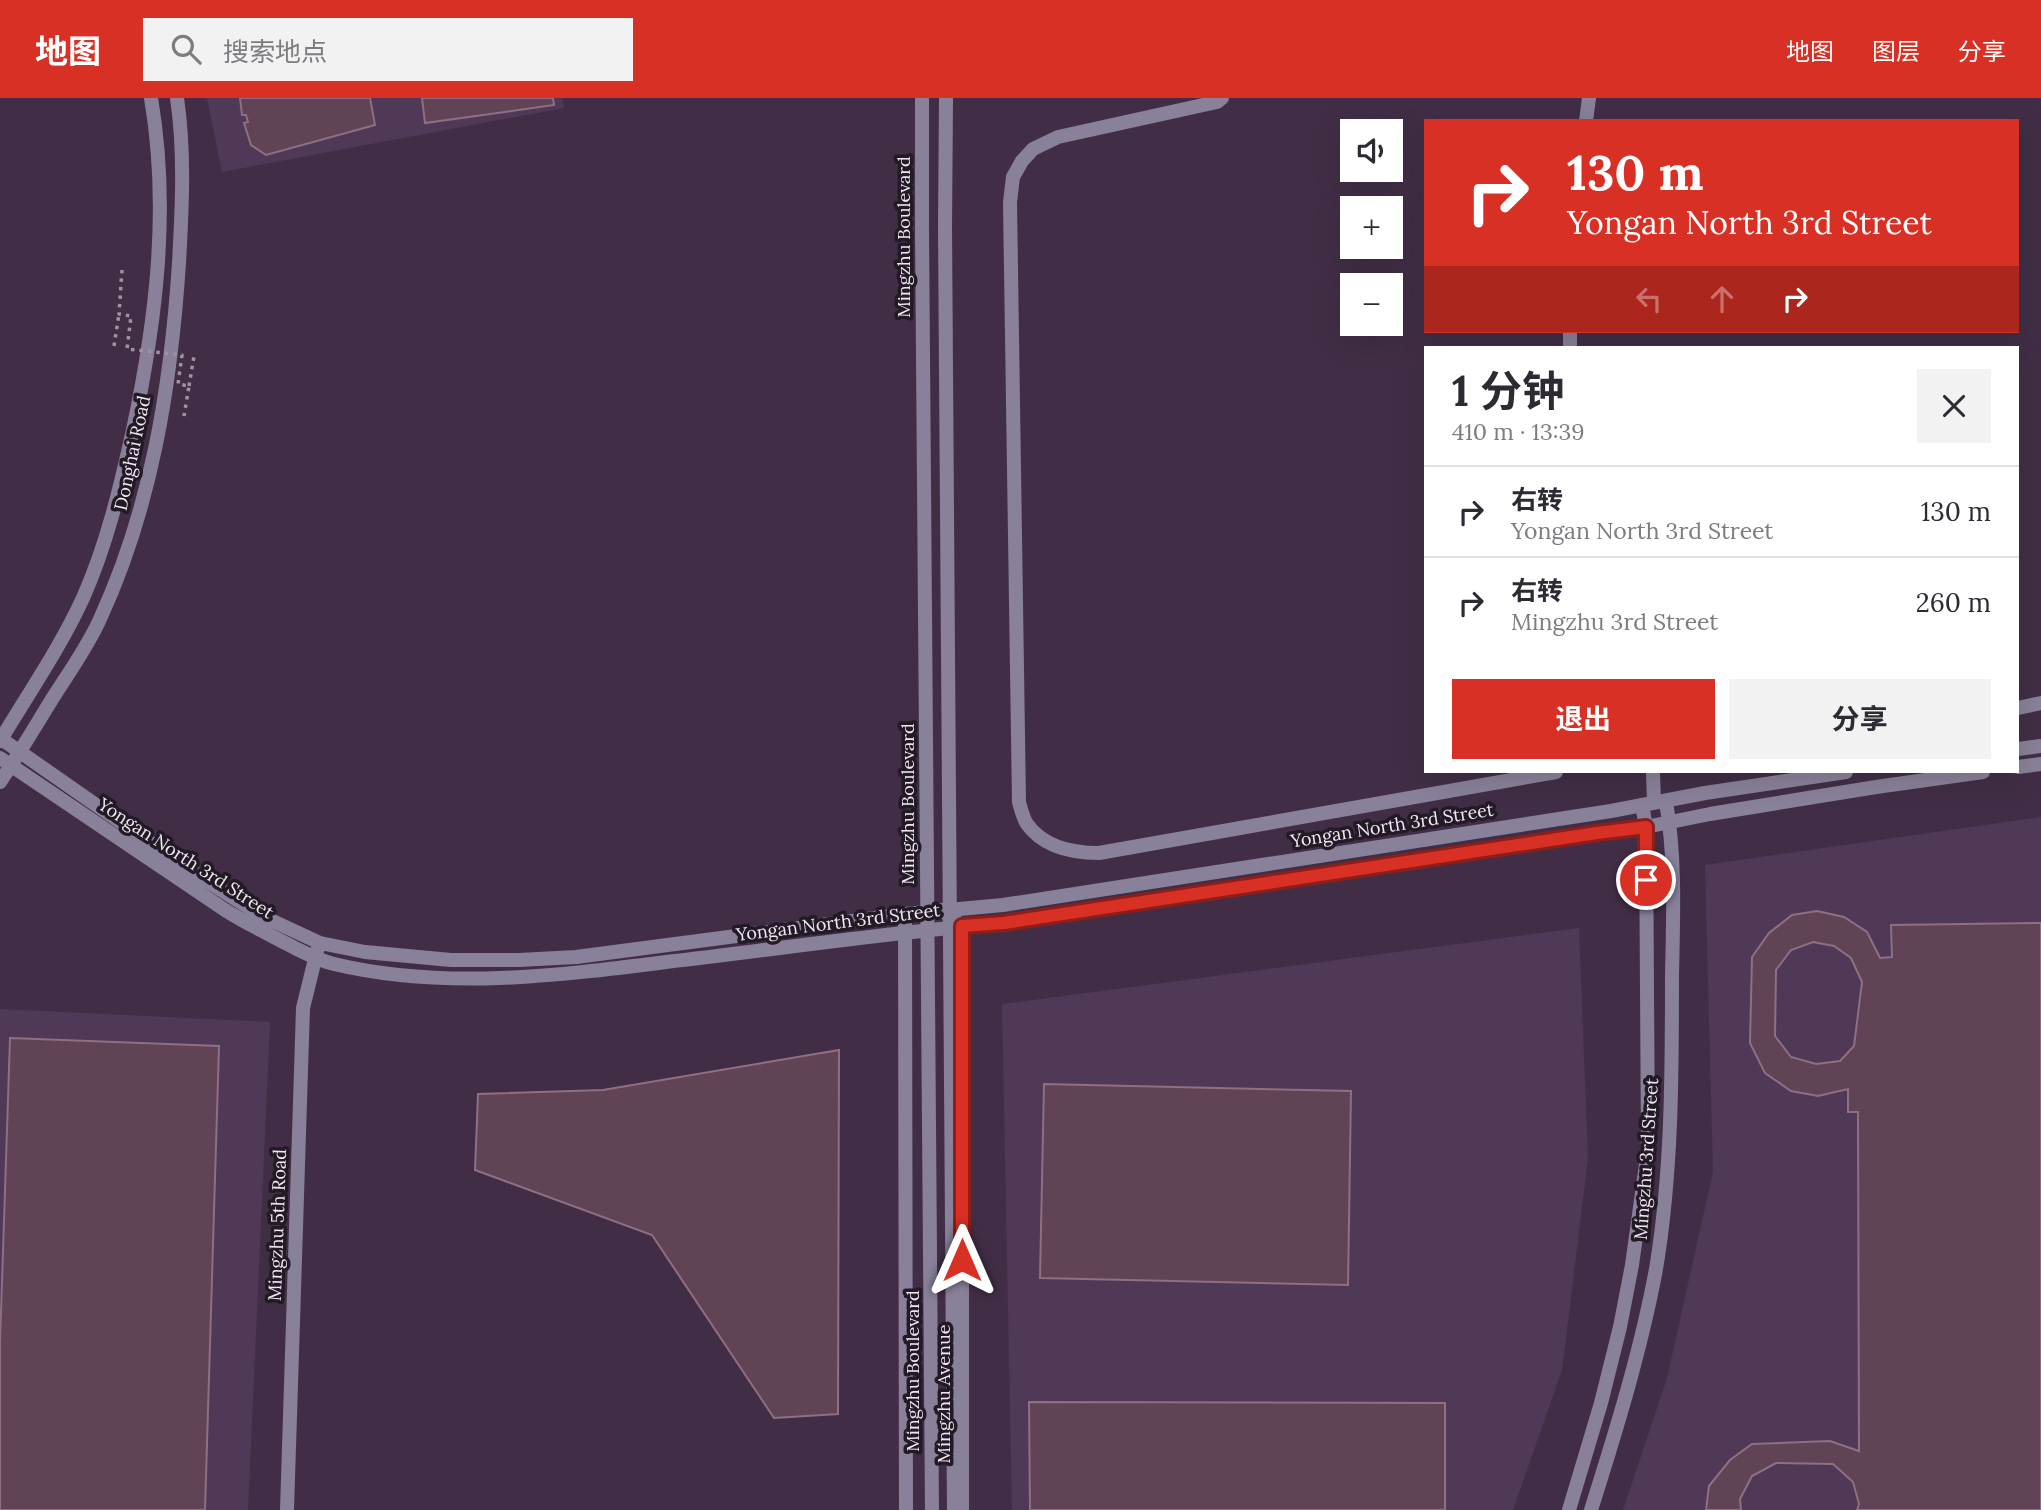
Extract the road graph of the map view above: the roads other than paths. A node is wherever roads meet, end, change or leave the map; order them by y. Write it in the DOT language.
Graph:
graph roads {
  1 [pos="151,98"];
  2 [pos="177,98"];
  3 [pos="922,98"];
  4 [pos="946,98"];
  5 [pos="1222,98"];
  6 [pos="1589,98"];
  7 [pos="1586,119"];
  8 [pos="2041,703"];
  9 [pos="2019,708"];
  10 [pos="0,739"];
  11 [pos="2041,746"];
  12 [pos="2019,749"];
  13 [pos="20,752"];
  14 [pos="5,762"];
  15 [pos="2041,764"];
  16 [pos="2019,767"];
  17 [pos="1550,773"];
  18 [pos="1653,773"];
  19 [pos="1839,773"];
  20 [pos="1976,773"];
  21 [pos="0,782"];
  22 [pos="1654,803"];
  23 [pos="1670,822"];
  24 [pos="1646,827"];
  25 [pos="942,910"];
  26 [pos="905,914"];
  27 [pos="962,926"];
  28 [pos="905,931"];
  29 [pos="320,943"];
  30 [pos="314,958"];
  31 [pos="287,1510"];
  32 [pos="906,1510"];
  33 [pos="932,1510"];
  34 [pos="954,1510"];
  35 [pos="962,1510"];
  36 [pos="1569,1510"];
  37 [pos="1591,1510"];
  1 -- 10 [label="street, Donghai Road"];
  2 -- 13 [label="street, Donghai Road"];
  3 -- 33 [label="street, Mingzhu Boulevard, bridge"];
  4 -- 34 [label="street, bridge"];
  5 -- 17 [label="street"];
  6 -- 7 [label="street"];
  8 -- 9 [label="street"];
  10 -- 13 [label="street, Yongan North 3rd Street"];
  11 -- 12 [label="street"];
  13 -- 14 [label="street, Donghai Road"];
  13 -- 29 [label="street, Yongan North 3rd Street"];
  14 -- 21 [label="street, Donghai Road"];
  14 -- 30 [label="street, Yongan North 3rd Street"];
  15 -- 16 [label="street"];
  18 -- 22 [label="street"];
  19 -- 22 [label="street, Yongan North 3rd Street"];
  20 -- 23 [label="street, Yongan North 3rd Street"];
  22 -- 23 [label="street, Mingzhu 3rd Street"];
  22 -- 24 [label="street, Mingzhu 3rd Street"];
  22 -- 25 [label="street, Yongan North 3rd Street"];
  23 -- 24 [label="street, Yongan North 3rd Street"];
  23 -- 37 [label="street, Mingzhu 3rd Street"];
  24 -- 27 [label="street, Yongan North 3rd Street"];
  24 -- 36 [label="street, Mingzhu 3rd Street"];
  25 -- 26 [label="street, Yongan North 3rd Street"];
  25 -- 27 [label="street"];
  26 -- 28 [label="street, Mingzhu Avenue"];
  26 -- 29 [label="street, Yongan North 3rd Street"];
  27 -- 28 [label="street, Yongan North 3rd Street"];
  27 -- 35 [label="street, Mingzhu Avenue"];
  28 -- 30 [label="street, Yongan North 3rd Street"];
  28 -- 32 [label="street, Mingzhu Avenue"];
  29 -- 30 [label="street, Mingzhu 5th Road"];
  30 -- 31 [label="street, Mingzhu 5th Road"];
}
